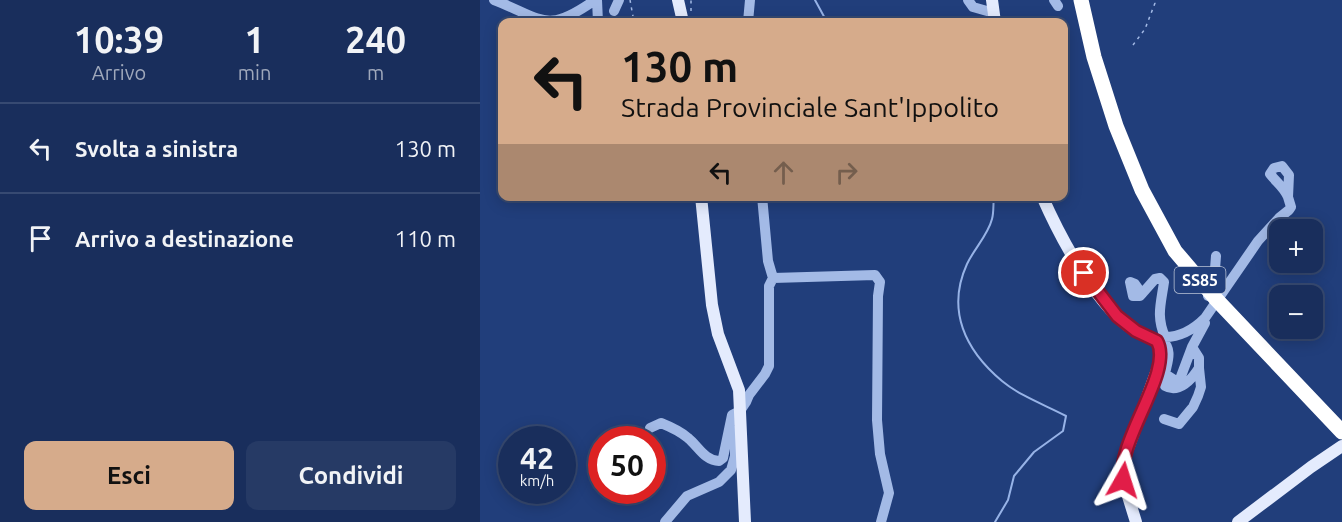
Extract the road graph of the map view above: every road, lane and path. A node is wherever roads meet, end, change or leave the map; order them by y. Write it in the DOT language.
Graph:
graph roads {
  1 [pos="494,0"];
  2 [pos="630,0"];
  3 [pos="750,0"];
  4 [pos="968,0"];
  5 [pos="992,0"];
  6 [pos="1081,0"];
  7 [pos="1154,0"];
  8 [pos="678,1"];
  9 [pos="596,3"];
  10 [pos="535,18"];
  11 [pos="568,18"];
  12 [pos="575,18"];
  13 [pos="598,18"];
  14 [pos="633,18"];
  15 [pos="682,18"];
  16 [pos="748,18"];
  17 [pos="994,18"];
  18 [pos="1133,45"];
  19 [pos="1288,197"];
  20 [pos="702,201"];
  21 [pos="762,201"];
  22 [pos="1044,201"];
  23 [pos="1216,256"];
  24 [pos="773,278"];
  25 [pos="1142,294"];
  26 [pos="1208,313"];
  27 [pos="1162,340"];
  28 [pos="1192,347"];
  29 [pos="1199,368"];
  30 [pos="1165,374"];
  31 [pos="738,412"];
  32 [pos="1164,420"];
  33 [pos="654,426"];
  34 [pos="1342,437"];
  35 [pos="665,522"];
  36 [pos="745,522"];
  37 [pos="881,522"];
  38 [pos="1136,522"];
  39 [pos="1238,522"];
  1 -- 10 [label="street"];
  2 -- 14 [label="path"];
  3 -- 16 [label="street"];
  4 -- 17 [label="street"];
  5 -- 17 [label="main road"];
  6 -- 34 [label="highway, SS85"];
  7 -- 18 [label="path"];
  8 -- 15 [label="main road"];
  9 -- 11 [label="street"];
  9 -- 12 [label="street"];
  9 -- 13 [label="street"];
  19 -- 26 [label="street"];
  20 -- 31 [label="main road"];
  21 -- 24 [label="street"];
  22 -- 27 [label="main road"];
  23 -- 26 [label="street"];
  24 -- 31 [label="street"];
  24 -- 37 [label="street"];
  25 -- 27 [label="street"];
  26 -- 27 [label="street"];
  26 -- 28 [label="street"];
  27 -- 30 [label="street"];
  27 -- 38 [label="main road"];
  28 -- 29 [label="street"];
  28 -- 30 [label="street"];
  29 -- 30 [label="street"];
  29 -- 32 [label="street"];
  31 -- 33 [label="street"];
  31 -- 35 [label="street"];
  31 -- 36 [label="main road"];
  34 -- 39 [label="main road"];
}
